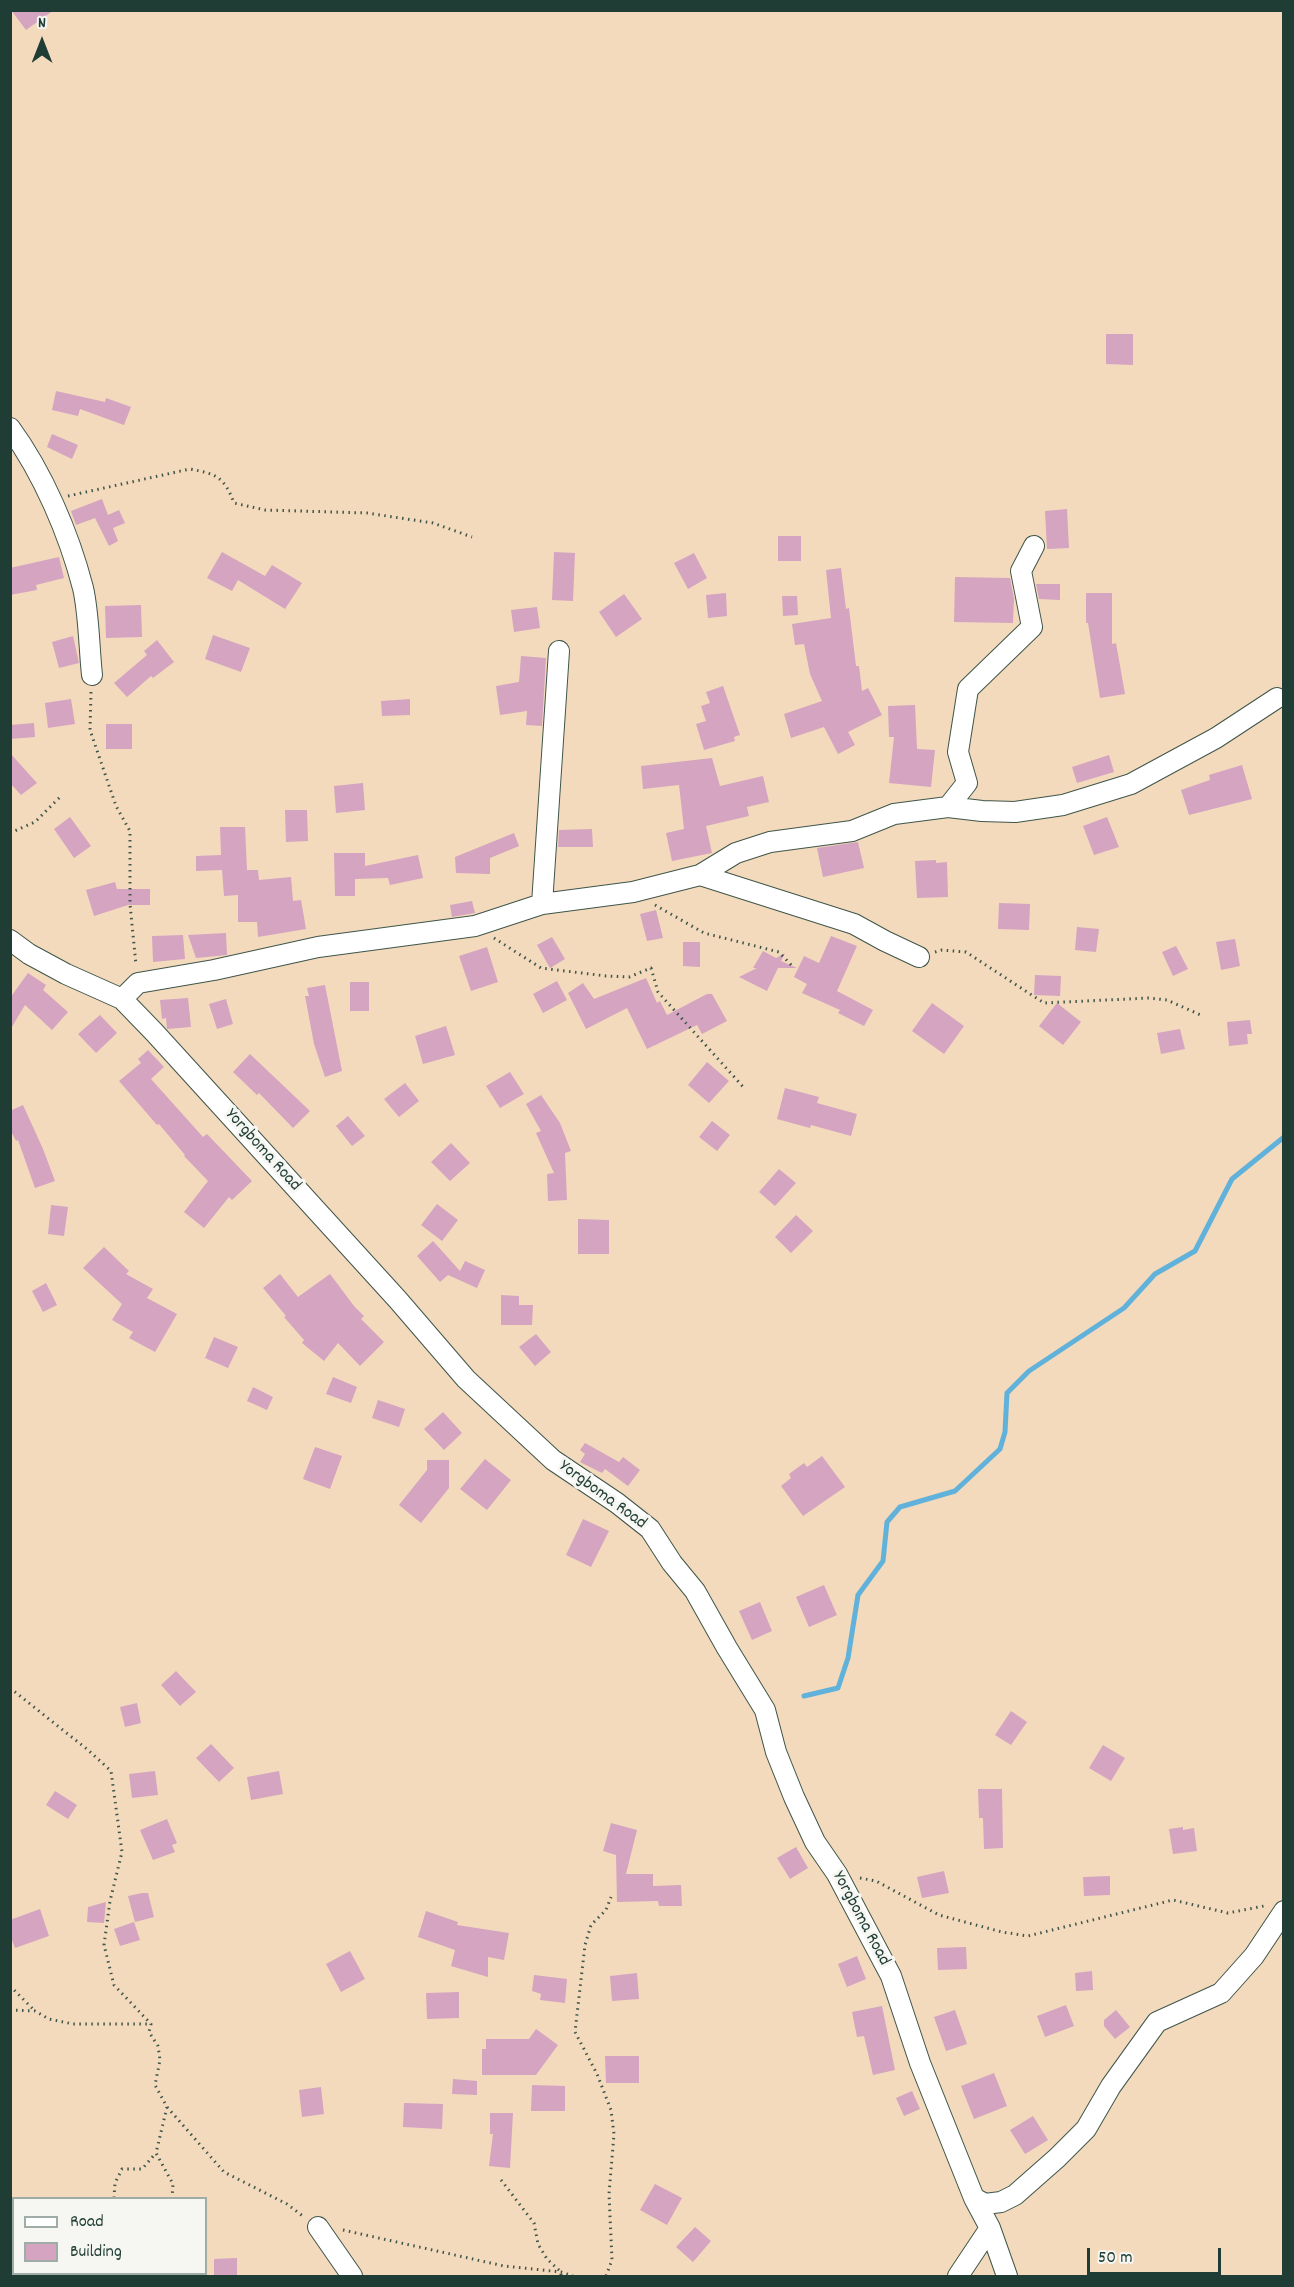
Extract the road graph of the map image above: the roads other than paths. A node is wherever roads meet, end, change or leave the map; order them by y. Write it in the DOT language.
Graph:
graph roads {
  1 [pos="10,428"];
  2 [pos="1034,546"];
  3 [pos="559,651"];
  4 [pos="92,675"];
  5 [pos="1277,698"];
  6 [pos="948,807"];
  7 [pos="700,875"];
  8 [pos="542,904"];
  9 [pos="10,940"];
  10 [pos="919,957"];
  11 [pos="122,999"];
  12 [pos="1278,1908"];
  13 [pos="974,2198"];
  14 [pos="318,2227"];
  15 [pos="990,2228"];
  16 [pos="352,2277"];
  17 [pos="958,2277"];
  18 [pos="1007,2277"];
  1 -- 4 [label="street"];
  2 -- 6 [label="street"];
  3 -- 8 [label="street"];
  5 -- 6 [label="street"];
  6 -- 7 [label="street"];
  7 -- 8 [label="street"];
  7 -- 10 [label="street"];
  8 -- 11 [label="street"];
  9 -- 11 [label="street, Yorgboma Road"];
  11 -- 13 [label="street, Yorgboma Road"];
  12 -- 13 [label="street"];
  13 -- 15 [label="street, Yorgboma Road"];
  14 -- 16 [label="street"];
  15 -- 17 [label="street"];
  15 -- 18 [label="street, Yorgboma Road"];
}
